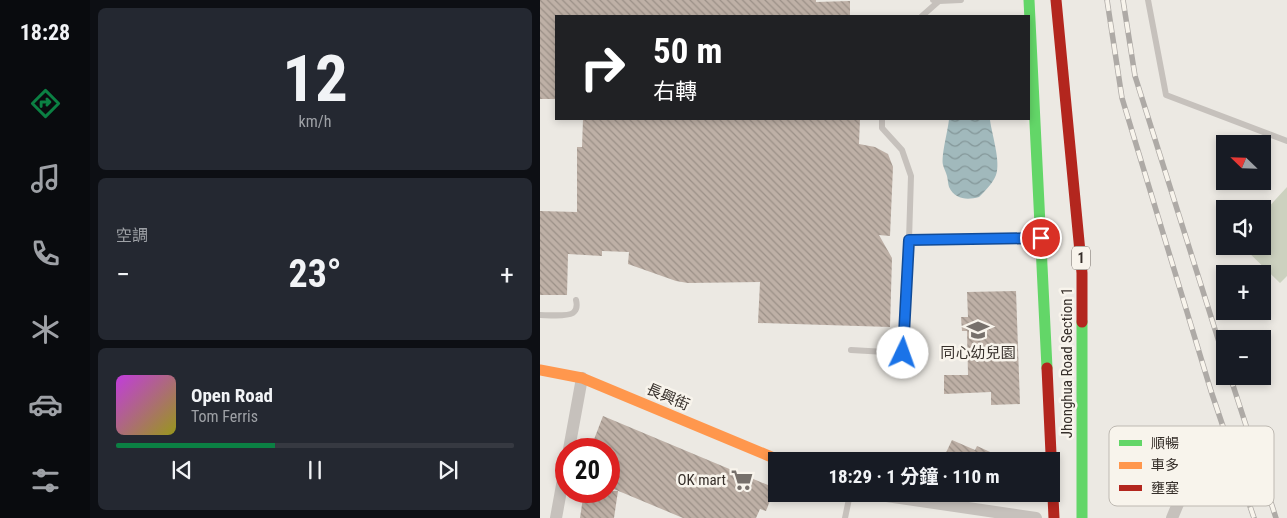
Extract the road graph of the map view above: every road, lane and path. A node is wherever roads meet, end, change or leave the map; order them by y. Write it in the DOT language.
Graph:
graph roads {
  1 [pos="936,0"];
  2 [pos="961,0"];
  3 [pos="1029,0"];
  4 [pos="1056,0"];
  5 [pos="1148,0"];
  6 [pos="923,15"];
  7 [pos="1030,15"];
  8 [pos="1030,20"];
  9 [pos="882,120"];
  10 [pos="1287,141"];
  11 [pos="1041,238"];
  12 [pos="909,240"];
  13 [pos="576,300"];
  14 [pos="540,314"];
  15 [pos="851,350"];
  16 [pos="540,370"];
  17 [pos="582,378"];
  18 [pos="571,438"];
  19 [pos="768,456"];
  20 [pos="849,502"];
  21 [pos="927,502"];
  22 [pos="559,503"];
  23 [pos="1177,506"];
  24 [pos="556,518"];
  25 [pos="846,518"];
  26 [pos="1036,518"];
  27 [pos="1054,518"];
  28 [pos="1082,518"];
  29 [pos="1172,518"];
  1 -- 2 [label="lane"];
  1 -- 6 [label="lane"];
  3 -- 7 [label="main road, Jhonghua Road Section 1"];
  4 -- 28 [label="main road, Jhonghua Road Section 1 / 1"];
  5 -- 10 [label="lane"];
  8 -- 11 [label="main road, Jhonghua Road Section 1"];
  9 -- 12 [label="lane"];
  11 -- 12 [label="lane"];
  11 -- 27 [label="main road, Jhonghua Road Section 1"];
  12 -- 15 [label="lane"];
  13 -- 14 [label="lane"];
  16 -- 17 [label="main road, 長興街"];
  17 -- 18 [label="street"];
  17 -- 19 [label="main road, 長興街"];
  20 -- 25 [label="lane"];
  21 -- 26 [label="street"];
  22 -- 24 [label="street"];
  23 -- 29 [label="street"];
}
